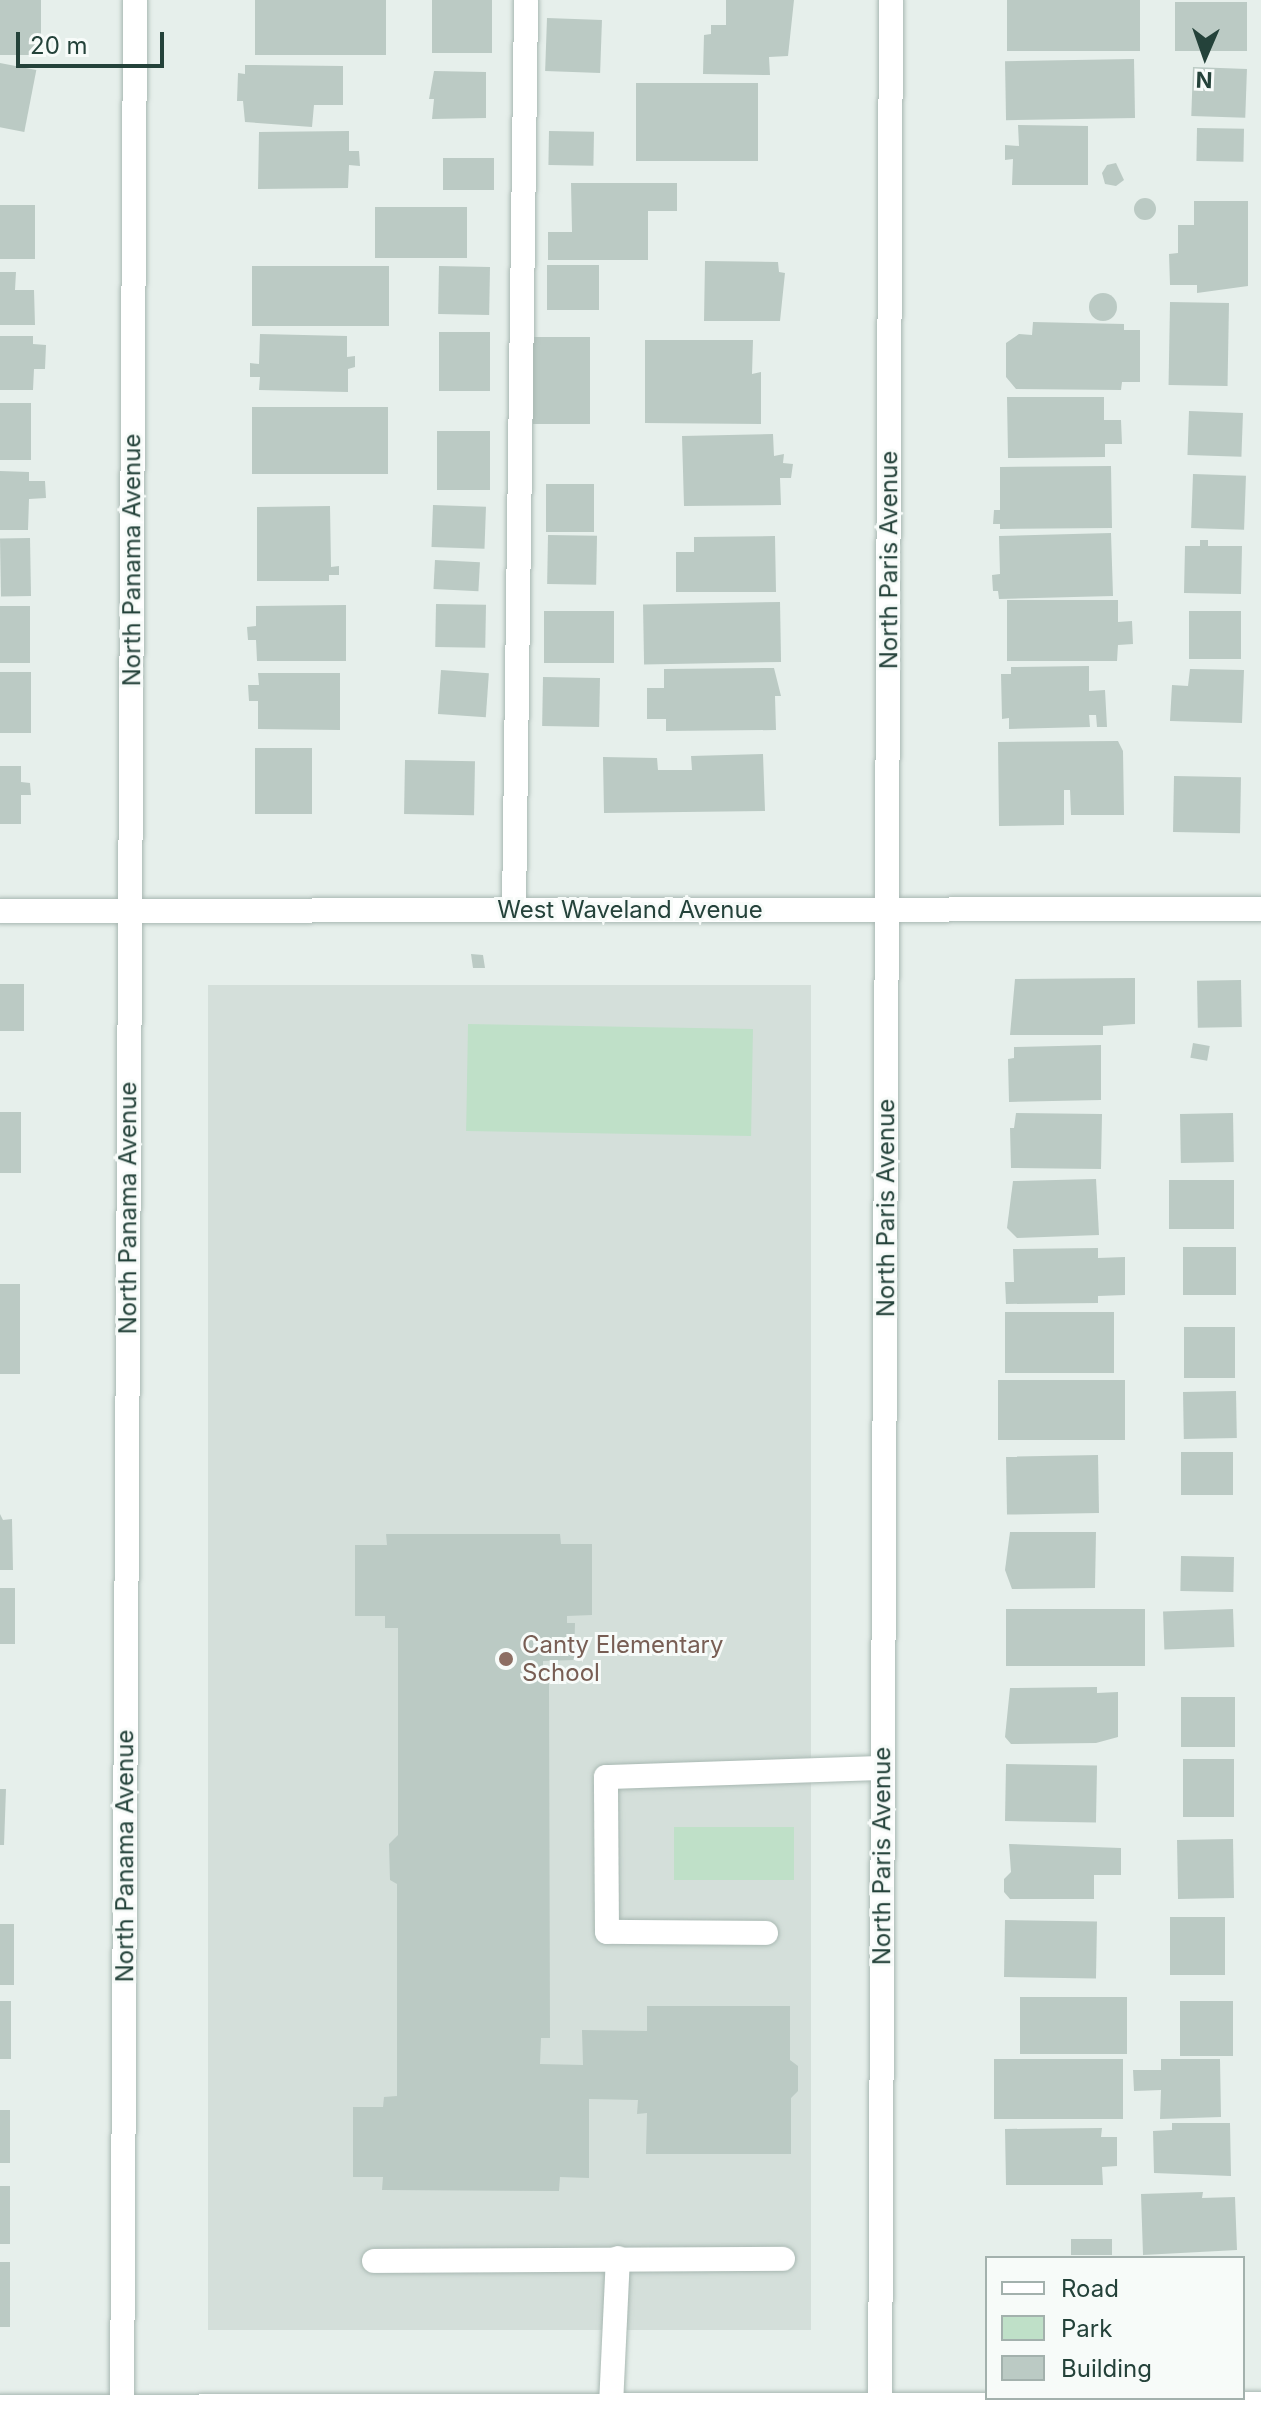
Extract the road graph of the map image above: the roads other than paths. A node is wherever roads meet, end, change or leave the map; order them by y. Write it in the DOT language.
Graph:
graph roads {
  1 [pos="135,0"];
  2 [pos="526,0"];
  3 [pos="891,0"];
  4 [pos="1261,909"];
  5 [pos="130,910"];
  6 [pos="514,910"];
  7 [pos="887,910"];
  8 [pos="0,911"];
  9 [pos="883,1768"];
  10 [pos="766,1933"];
  11 [pos="618,2258"];
  12 [pos="783,2259"];
  13 [pos="374,2261"];
  14 [pos="1261,2404"];
  15 [pos="611,2405"];
  16 [pos="0,2407"];
  17 [pos="880,2410"];
  18 [pos="122,2411"];
  19 [pos="501,2411"];
  1 -- 5 [label="street, North Panama Avenue"];
  2 -- 6 [label="street"];
  3 -- 7 [label="street, North Paris Avenue"];
  4 -- 7 [label="street, West Waveland Avenue"];
  5 -- 6 [label="street, West Waveland Avenue"];
  5 -- 8 [label="street, West Waveland Avenue"];
  5 -- 18 [label="street, North Panama Avenue"];
  6 -- 7 [label="street, West Waveland Avenue"];
  7 -- 9 [label="street, North Paris Avenue"];
  9 -- 10 [label="street"];
  9 -- 17 [label="street, North Paris Avenue"];
  11 -- 12 [label="street"];
  11 -- 13 [label="street"];
  11 -- 15 [label="street"];
  14 -- 17 [label="street"];
  15 -- 17 [label="street"];
  15 -- 19 [label="street"];
  16 -- 18 [label="street"];
  18 -- 19 [label="street"];
}
